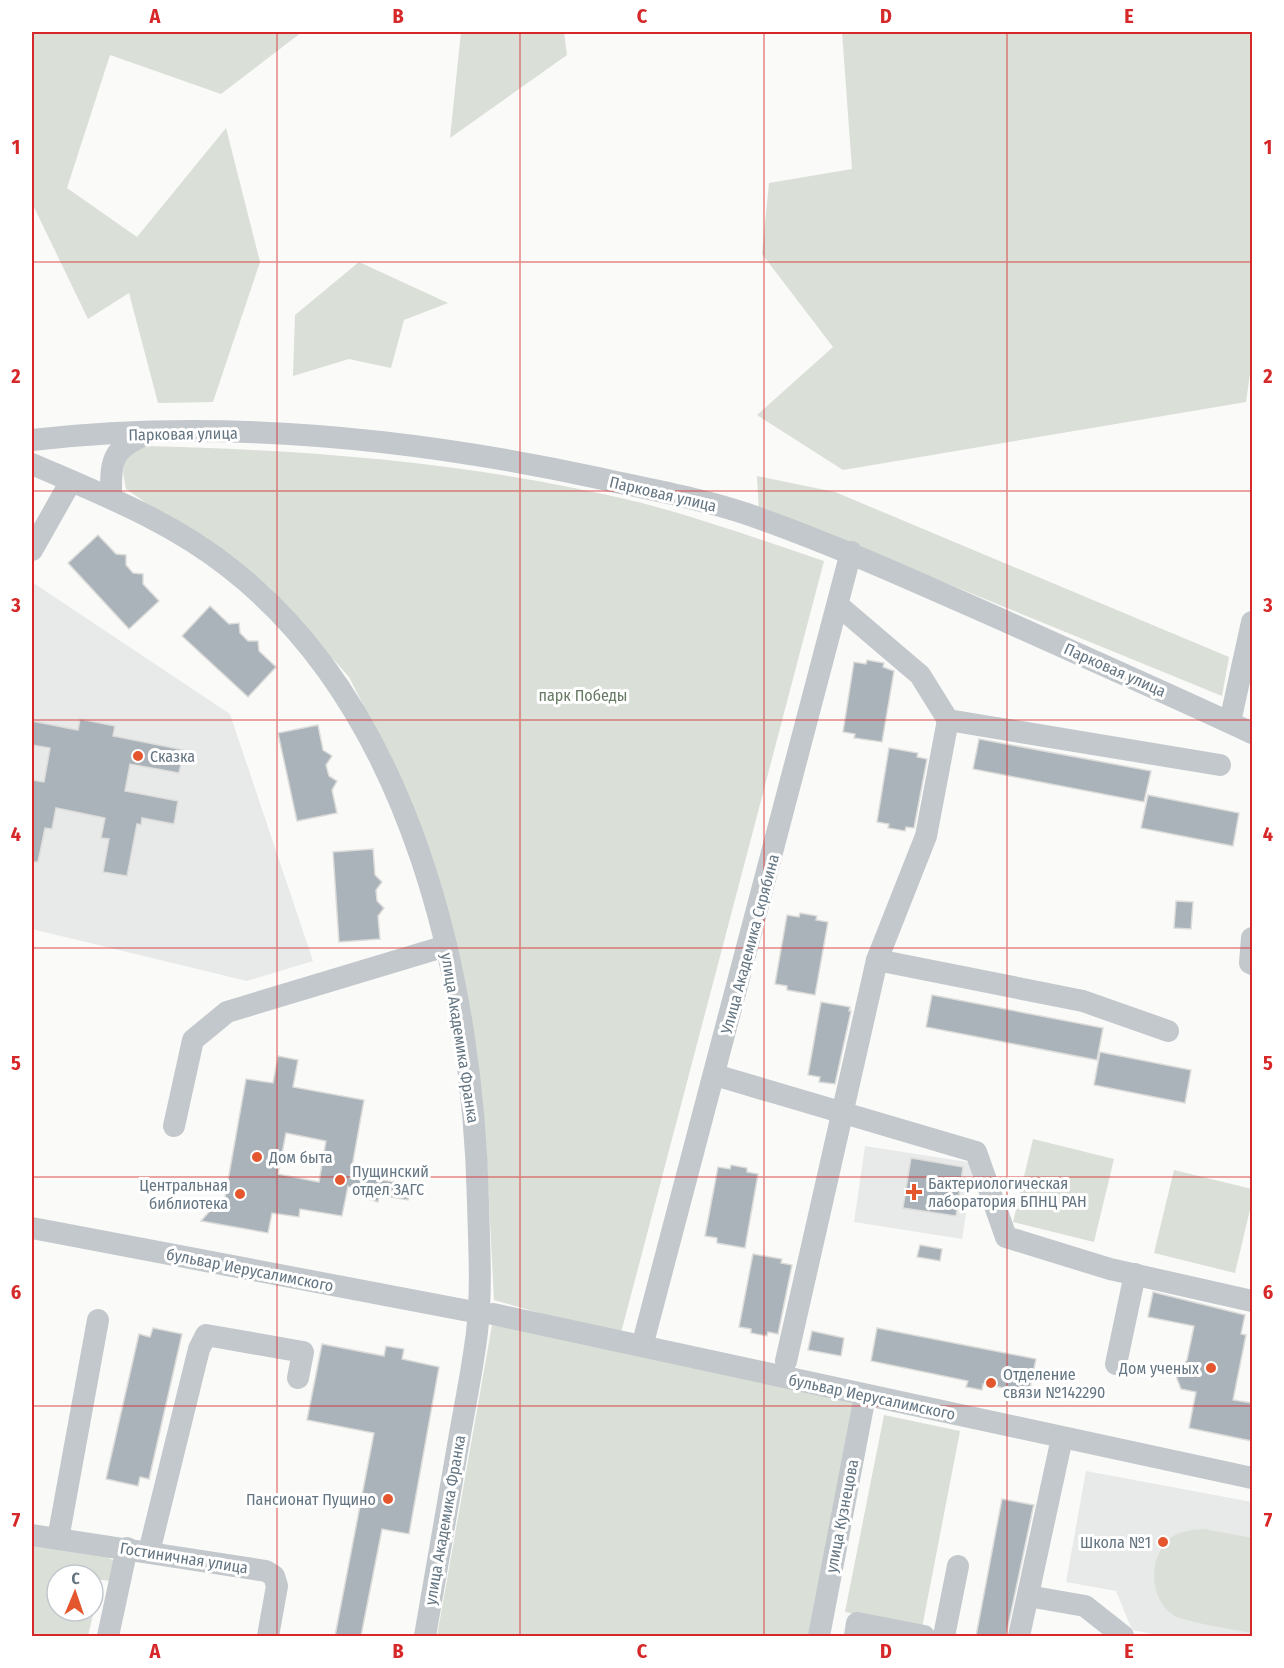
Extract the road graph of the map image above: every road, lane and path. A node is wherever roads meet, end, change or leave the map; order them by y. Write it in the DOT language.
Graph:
graph roads {
  1 [pos="151,433"];
  2 [pos="32,440"];
  3 [pos="32,464"];
  4 [pos="71,481"];
  5 [pos="111,497"];
  6 [pos="37,529"];
  7 [pos="32,550"];
  8 [pos="851,552"];
  9 [pos="838,606"];
  10 [pos="1252,622"];
  11 [pos="948,720"];
  12 [pos="1230,722"];
  13 [pos="1252,733"];
  14 [pos="1220,765"];
  15 [pos="1252,938"];
  16 [pos="446,946"];
  17 [pos="877,960"];
  18 [pos="1252,964"];
  19 [pos="1168,1031"];
  20 [pos="715,1076"];
  21 [pos="840,1112"];
  22 [pos="174,1126"];
  23 [pos="32,1228"];
  24 [pos="1135,1274"];
  25 [pos="1252,1301"];
  26 [pos="469,1311"];
  27 [pos="493,1314"];
  28 [pos="98,1320"];
  29 [pos="645,1335"];
  30 [pos="786,1361"];
  31 [pos="1116,1364"];
  32 [pos="298,1378"];
  33 [pos="865,1396"];
  34 [pos="1062,1438"];
  35 [pos="1252,1478"];
  36 [pos="32,1535"];
  37 [pos="58,1539"];
  38 [pos="127,1548"];
  39 [pos="149,1552"];
  40 [pos="958,1566"];
  41 [pos="1028,1596"];
  42 [pos="821,1626"];
  43 [pos="856,1630"];
  44 [pos="108,1636"];
  45 [pos="268,1636"];
  46 [pos="425,1636"];
  47 [pos="924,1636"];
  48 [pos="944,1636"];
  49 [pos="1019,1636"];
  50 [pos="1123,1636"];
  1 -- 2 [label="street, Парковая улица"];
  1 -- 5 [label="street"];
  1 -- 8 [label="street, Парковая улица"];
  3 -- 4 [label="street, улица Академика Франка"];
  4 -- 5 [label="street, улица Академика Франка"];
  4 -- 6 [label="street"];
  5 -- 16 [label="street, улица Академика Франка"];
  6 -- 7 [label="street"];
  8 -- 9 [label="street, Улица Академика Скрябина"];
  8 -- 12 [label="street, Парковая улица"];
  9 -- 11 [label="street"];
  9 -- 20 [label="street, Улица Академика Скрябина"];
  10 -- 12 [label="street"];
  11 -- 14 [label="street"];
  11 -- 17 [label="street"];
  12 -- 13 [label="street, Парковая улица"];
  15 -- 18 [label="street"];
  16 -- 22 [label="street"];
  16 -- 46 [label="street, улица Академика Франка"];
  17 -- 19 [label="street"];
  17 -- 21 [label="street"];
  20 -- 21 [label="street"];
  20 -- 29 [label="street, Улица Академика Скрябина"];
  21 -- 24 [label="street"];
  21 -- 30 [label="street"];
  23 -- 26 [label="street, бульвар Иерусалимского"];
  24 -- 25 [label="street"];
  24 -- 31 [label="street"];
  27 -- 33 [label="street, бульвар Иерусалимского"];
  28 -- 37 [label="street"];
  32 -- 39 [label="street"];
  33 -- 34 [label="street, бульвар Иерусалимского"];
  33 -- 42 [label="street, улица Кузнецова"];
  34 -- 35 [label="street, бульвар Иерусалимского"];
  34 -- 41 [label="street"];
  36 -- 37 [label="street, Гостиничная улица"];
  37 -- 38 [label="street, Гостиничная улица"];
  38 -- 39 [label="street, Гостиничная улица"];
  38 -- 44 [label="street"];
  39 -- 45 [label="street, Гостиничная улица"];
  40 -- 48 [label="street"];
  41 -- 49 [label="street"];
  41 -- 50 [label="street"];
  42 -- 43 [label="street"];
  43 -- 47 [label="street"];
}
